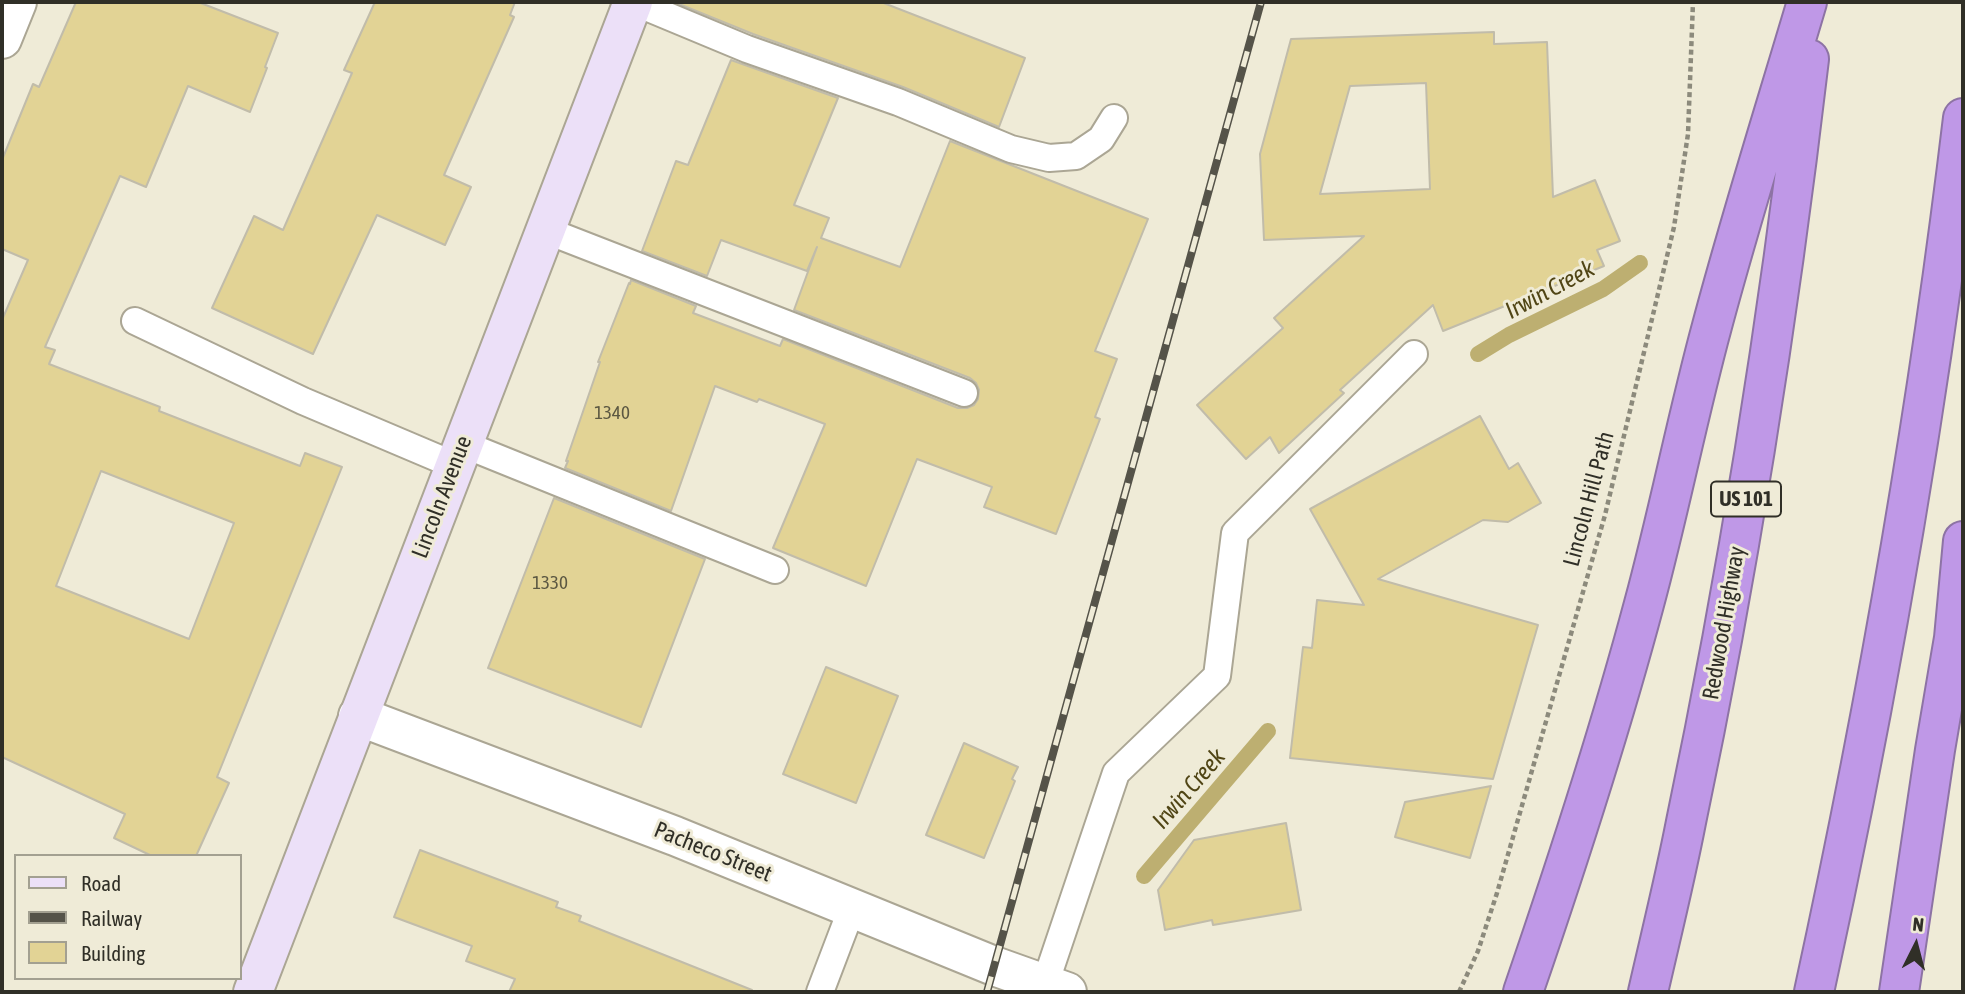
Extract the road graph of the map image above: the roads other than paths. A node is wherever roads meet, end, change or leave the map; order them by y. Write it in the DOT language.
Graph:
graph roads {
  1 [pos="17,2"];
  2 [pos="634,2"];
  3 [pos="1807,2"];
  4 [pos="1815,2"];
  5 [pos="2,39"];
  6 [pos="1114,118"];
  7 [pos="1963,118"];
  8 [pos="545,230"];
  9 [pos="135,321"];
  10 [pos="1414,354"];
  11 [pos="964,393"];
  12 [pos="458,455"];
  13 [pos="1963,541"];
  14 [pos="775,570"];
  15 [pos="358,716"];
  16 [pos="852,908"];
  17 [pos="1056,988"];
  18 [pos="253,992"];
  19 [pos="820,992"];
  20 [pos="1522,992"];
  21 [pos="1648,992"];
  22 [pos="1814,992"];
  23 [pos="1899,992"];
  1 -- 5 [label="street"];
  2 -- 6 [label="lane"];
  2 -- 8 [label="main road, Lincoln Avenue"];
  3 -- 20 [label="highway"];
  4 -- 21 [label="highway, Redwood Highway / US 101"];
  7 -- 22 [label="highway"];
  8 -- 11 [label="lane"];
  8 -- 12 [label="main road, Lincoln Avenue"];
  9 -- 12 [label="lane"];
  10 -- 17 [label="lane"];
  12 -- 14 [label="lane"];
  12 -- 15 [label="main road, Lincoln Avenue"];
  13 -- 23 [label="highway"];
  15 -- 16 [label="street, Pacheco Street"];
  15 -- 18 [label="main road, Lincoln Avenue"];
  16 -- 17 [label="street, Pacheco Street"];
  16 -- 19 [label="lane"];
}
